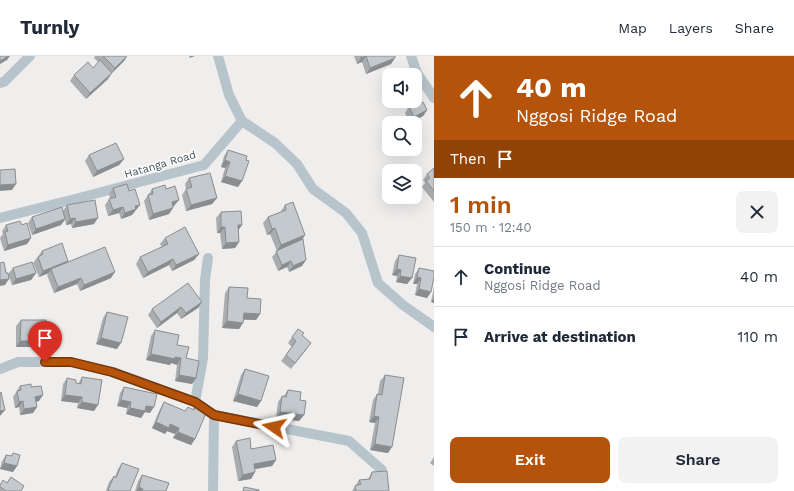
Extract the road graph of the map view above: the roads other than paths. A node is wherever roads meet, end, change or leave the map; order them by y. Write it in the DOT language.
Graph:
graph roads {
  1 [pos="30,56"];
  2 [pos="218,56"];
  3 [pos="411,56"];
  4 [pos="0,83"];
  5 [pos="434,98"];
  6 [pos="242,121"];
  7 [pos="0,218"];
  8 [pos="208,258"];
  9 [pos="434,327"];
  10 [pos="0,369"];
  11 [pos="195,402"];
  12 [pos="214,415"];
  13 [pos="382,470"];
  14 [pos="213,491"];
  1 -- 4 [label="street"];
  2 -- 6 [label="street"];
  3 -- 5 [label="street"];
  6 -- 7 [label="street, Hatanga Road"];
  6 -- 9 [label="street"];
  8 -- 11 [label="street"];
  10 -- 11 [label="street"];
  11 -- 12 [label="street"];
  12 -- 13 [label="street"];
  12 -- 14 [label="street"];
}
